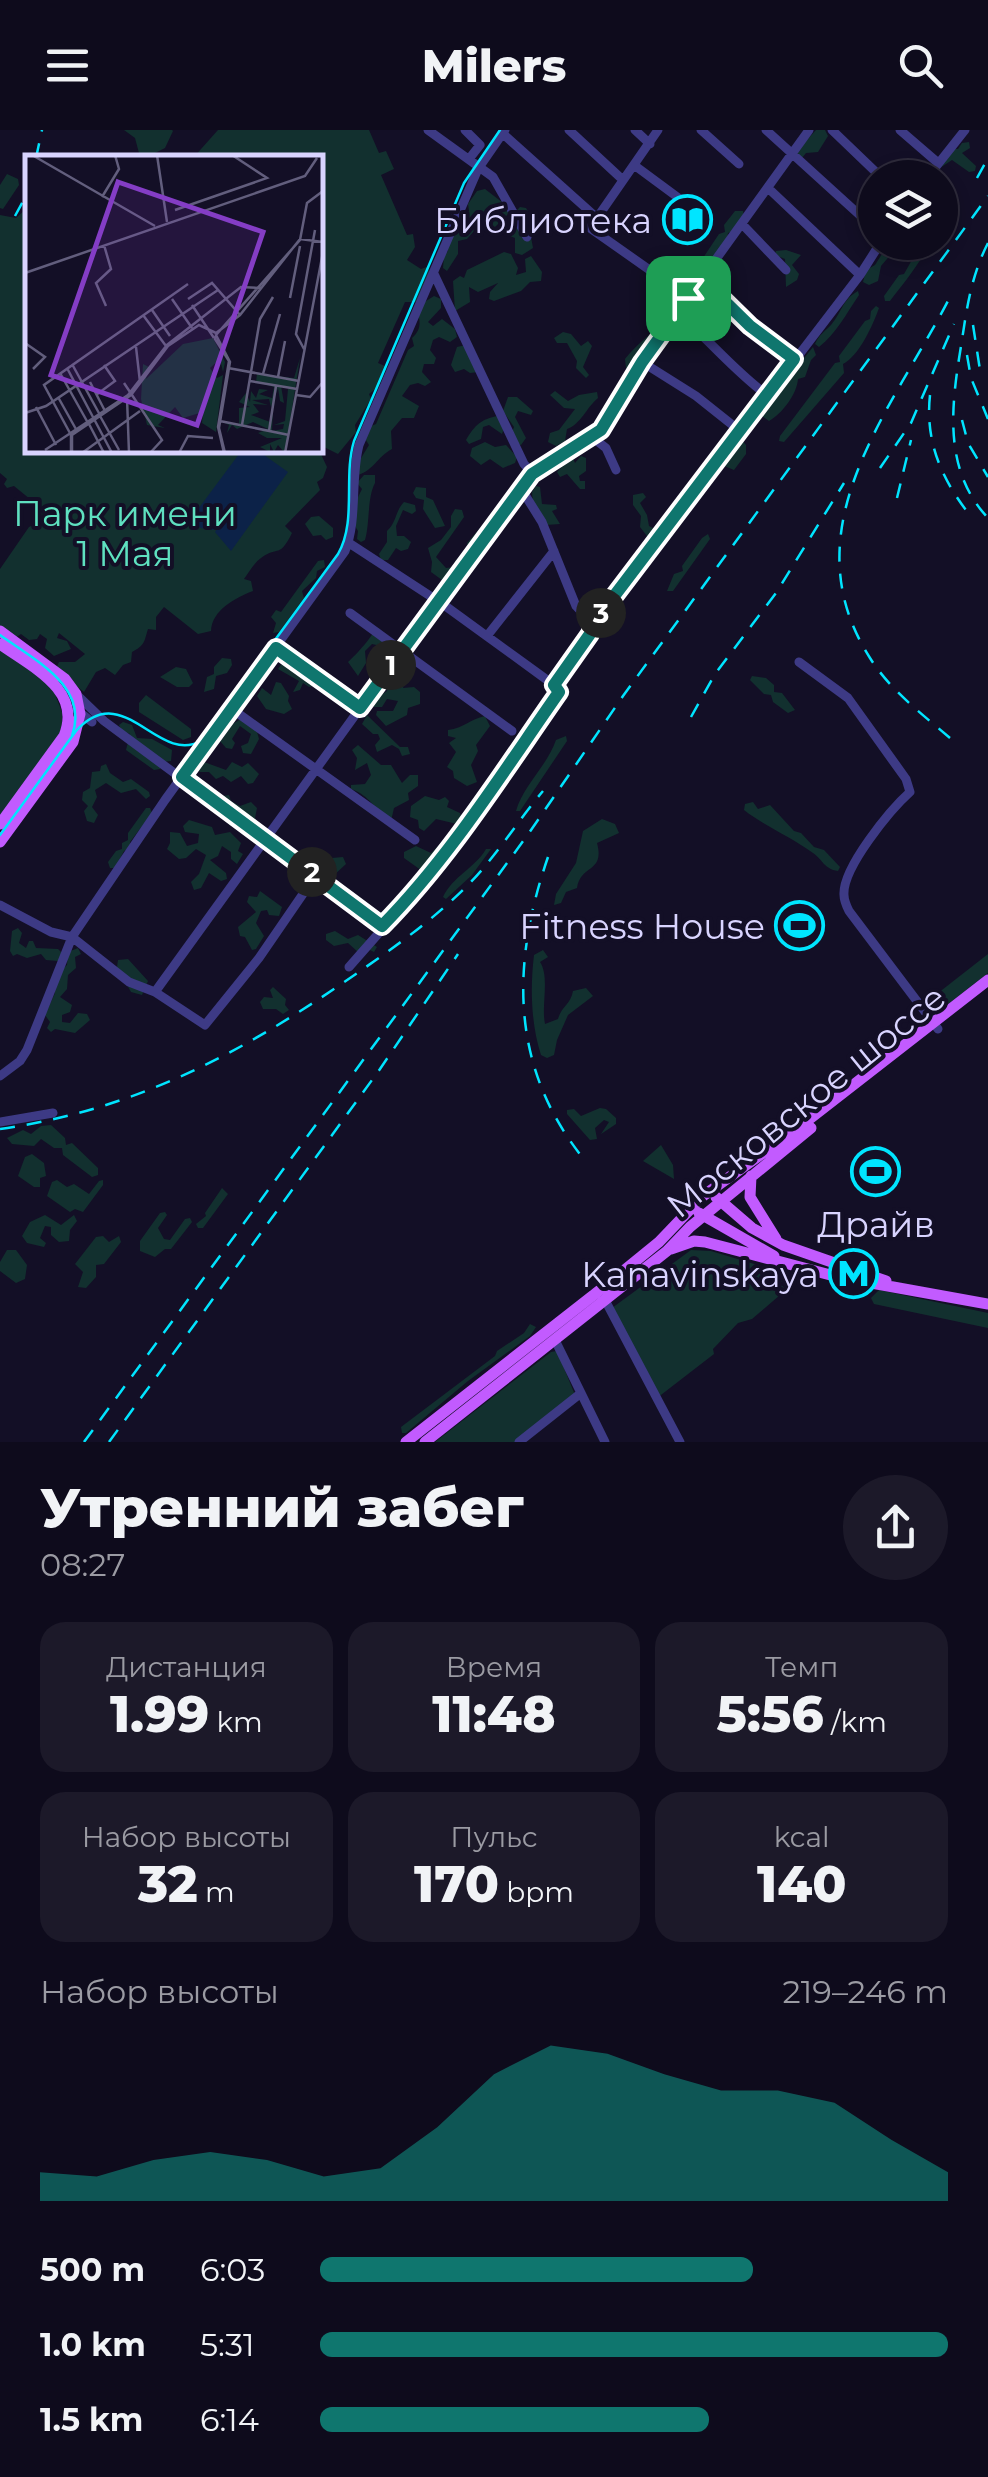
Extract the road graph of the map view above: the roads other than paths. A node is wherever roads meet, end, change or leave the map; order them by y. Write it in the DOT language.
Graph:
graph roads {
  1 [pos="428,130"];
  2 [pos="465,130"];
  3 [pos="569,130"];
  4 [pos="635,130"];
  5 [pos="658,130"];
  6 [pos="701,130"];
  7 [pos="766,130"];
  8 [pos="809,130"];
  9 [pos="832,130"];
  10 [pos="900,130"];
  11 [pos="964,130"];
  12 [pos="503,132"];
  13 [pos="650,144"];
  14 [pos="792,155"];
  15 [pos="469,159"];
  16 [pos="863,160"];
  17 [pos="935,160"];
  18 [pos="939,160"];
  19 [pos="740,164"];
  20 [pos="634,165"];
  21 [pos="478,168"];
  22 [pos="623,180"];
  23 [pos="768,188"];
  24 [pos="858,213"];
  25 [pos="703,216"];
  26 [pos="596,217"];
  27 [pos="742,224"];
  28 [pos="527,237"];
  29 [pos="870,260"];
  30 [pos="786,270"];
  31 [pos="434,274"];
  32 [pos="860,275"];
  33 [pos="702,279"];
  34 [pos="688,298"];
  35 [pos="676,312"];
  36 [pos="794,359"];
  37 [pos="642,362"];
  38 [pos="767,395"];
  39 [pos="740,431"];
  40 [pos="592,437"];
  41 [pos="616,470"];
  42 [pos="532,474"];
  43 [pos="520,487"];
  44 [pos="349,543"];
  45 [pos="554,551"];
  46 [pos="438,603"];
  47 [pos="350,613"];
  48 [pos="593,624"];
  49 [pos="0,631"];
  50 [pos="487,636"];
  51 [pos="0,644"];
  52 [pos="276,648"];
  53 [pos="402,651"];
  54 [pos="798,662"];
  55 [pos="554,685"];
  56 [pos="70,696"];
  57 [pos="360,708"];
  58 [pos="232,709"];
  59 [pos="80,714"];
  60 [pos="92,722"];
  61 [pos="104,722"];
  62 [pos="512,732"];
  63 [pos="72,738"];
  64 [pos="317,768"];
  65 [pos="182,777"];
  66 [pos="0,824"];
  67 [pos="267,840"];
  68 [pos="414,840"];
  69 [pos="0,842"];
  70 [pos="316,875"];
  71 [pos="0,905"];
  72 [pos="382,926"];
  73 [pos="72,937"];
  74 [pos="349,967"];
  75 [pos="988,980"];
  76 [pos="988,990"];
  77 [pos="154,992"];
  78 [pos="936,1025"];
  79 [pos="0,1076"];
  80 [pos="53,1113"];
  81 [pos="0,1122"];
  82 [pos="752,1175"];
  83 [pos="698,1200"];
  84 [pos="722,1201"];
  85 [pos="702,1217"];
  86 [pos="778,1242"];
  87 [pos="667,1251"];
  88 [pos="781,1261"];
  89 [pos="899,1286"];
  90 [pos="606,1300"];
  91 [pos="988,1304"];
  92 [pos="555,1340"];
  93 [pos="581,1393"];
  94 [pos="406,1442"];
  95 [pos="425,1442"];
  96 [pos="520,1442"];
  97 [pos="605,1442"];
  98 [pos="680,1442"];
  1 -- 15 [label="street"];
  2 -- 15 [label="street"];
  3 -- 22 [label="street"];
  4 -- 13 [label="street"];
  5 -- 13 [label="street"];
  6 -- 19 [label="street"];
  7 -- 14 [label="street"];
  8 -- 14 [label="street"];
  9 -- 16 [label="street"];
  10 -- 17 [label="street"];
  11 -- 18 [label="street"];
  12 -- 21 [label="street"];
  12 -- 26 [label="street"];
  13 -- 20 [label="street"];
  14 -- 23 [label="street"];
  14 -- 24 [label="street"];
  15 -- 21 [label="street"];
  20 -- 22 [label="street"];
  20 -- 25 [label="street"];
  21 -- 28 [label="street"];
  21 -- 31 [label="street"];
  22 -- 26 [label="street"];
  23 -- 27 [label="street"];
  23 -- 32 [label="street"];
  26 -- 34 [label="street"];
  27 -- 30 [label="street"];
  27 -- 33 [label="street"];
  29 -- 32 [label="street"];
  31 -- 42 [label="street"];
  31 -- 44 [label="street"];
  32 -- 36 [label="street"];
  33 -- 34 [label="street"];
  33 -- 36 [label="street"];
  34 -- 35 [label="street"];
  35 -- 37 [label="street"];
  35 -- 38 [label="street"];
  36 -- 38 [label="street"];
  37 -- 39 [label="street"];
  37 -- 40 [label="street"];
  38 -- 39 [label="street"];
  39 -- 48 [label="street"];
  40 -- 41 [label="street"];
  40 -- 42 [label="street"];
  42 -- 43 [label="street"];
  43 -- 45 [label="street"];
  43 -- 46 [label="street"];
  44 -- 46 [label="street"];
  44 -- 52 [label="street"];
  45 -- 48 [label="street"];
  45 -- 50 [label="street"];
  46 -- 50 [label="street"];
  46 -- 53 [label="street"];
  47 -- 53 [label="street"];
  48 -- 55 [label="street"];
  49 -- 56 [label="main road"];
  50 -- 55 [label="street"];
  51 -- 56 [label="main road"];
  52 -- 57 [label="street"];
  52 -- 58 [label="street"];
  53 -- 57 [label="street"];
  53 -- 62 [label="street"];
  54 -- 78 [label="street"];
  55 -- 72 [label="street"];
  56 -- 59 [label="main road"];
  57 -- 64 [label="street"];
  58 -- 64 [label="street"];
  58 -- 65 [label="street"];
  59 -- 60 [label="street"];
  59 -- 61 [label="street"];
  59 -- 63 [label="main road"];
  60 -- 61 [label="street"];
  60 -- 63 [label="street"];
  61 -- 65 [label="street"];
  63 -- 66 [label="main road"];
  63 -- 69 [label="main road"];
  64 -- 67 [label="street"];
  64 -- 68 [label="street"];
  65 -- 67 [label="street"];
  65 -- 73 [label="street"];
  67 -- 70 [label="street"];
  67 -- 77 [label="street"];
  70 -- 72 [label="street"];
  70 -- 77 [label="street"];
  71 -- 73 [label="street"];
  72 -- 74 [label="street"];
  73 -- 77 [label="street"];
  73 -- 79 [label="street"];
  75 -- 78 [label="main road, Московское шоссе"];
  76 -- 78 [label="main road, Московское шоссе"];
  78 -- 82 [label="main road, Московское шоссе"];
  78 -- 83 [label="main road, Московское шоссе"];
  80 -- 81 [label="street"];
  82 -- 84 [label="main road, Московское шоссе"];
  82 -- 86 [label="main road"];
  83 -- 84 [label="main road"];
  83 -- 85 [label="main road"];
  83 -- 94 [label="main road, Московское шоссе"];
  84 -- 85 [label="main road, Московское шоссе"];
  84 -- 86 [label="main road"];
  85 -- 87 [label="main road, Московское шоссе"];
  85 -- 88 [label="main road"];
  86 -- 89 [label="main road"];
  87 -- 88 [label="main road"];
  87 -- 90 [label="main road, Московское шоссе"];
  88 -- 89 [label="main road"];
  89 -- 91 [label="main road"];
  90 -- 92 [label="main road, Московское шоссе"];
  90 -- 98 [label="street"];
  92 -- 93 [label="street"];
  92 -- 95 [label="main road, Московское шоссе"];
  93 -- 96 [label="street"];
  93 -- 97 [label="street"];
}
